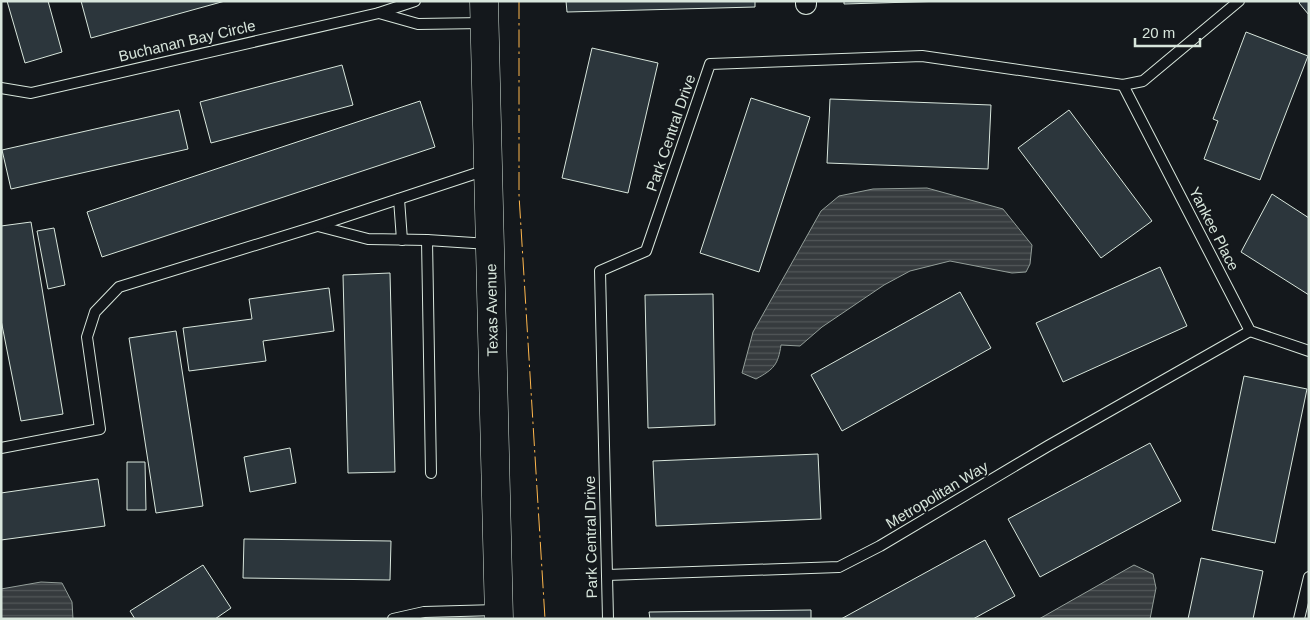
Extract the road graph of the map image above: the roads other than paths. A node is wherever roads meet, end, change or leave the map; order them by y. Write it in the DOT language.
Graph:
graph roads {
  1 [pos="415,1"];
  2 [pos="1239,1"];
  3 [pos="484,12"];
  4 [pos="378,13"];
  5 [pos="1123,85"];
  6 [pos="1,88"];
  7 [pos="488,169"];
  8 [pos="399,198"];
  9 [pos="317,226"];
  10 [pos="402,240"];
  11 [pos="428,240"];
  12 [pos="490,244"];
  13 [pos="1250,331"];
  14 [pos="1309,351"];
  15 [pos="1,448"];
  16 [pos="431,473"];
  17 [pos="607,575"];
  18 [pos="1309,576"];
  19 [pos="498,614"];
  20 [pos="427,615"];
  21 [pos="393,619"];
  22 [pos="608,619"];
  23 [pos="1298,619"];
  1 -- 4 [label="lane, Buchanan Bay Circle"];
  2 -- 5 [label="lane, Park Central Drive"];
  3 -- 4 [label="lane, Buchanan Bay Circle"];
  3 -- 7 [label="street, Texas Avenue"];
  4 -- 6 [label="lane, Buchanan Bay Circle"];
  5 -- 13 [label="lane, Yankee Place"];
  5 -- 17 [label="lane, Park Central Drive"];
  7 -- 8 [label="lane"];
  7 -- 12 [label="street, Texas Avenue"];
  8 -- 9 [label="lane"];
  8 -- 10 [label="lane"];
  9 -- 10 [label="lane"];
  9 -- 15 [label="lane"];
  10 -- 11 [label="lane"];
  11 -- 12 [label="lane"];
  11 -- 16 [label="lane"];
  12 -- 19 [label="street, Texas Avenue"];
  13 -- 14 [label="lane"];
  13 -- 17 [label="lane, Metropolitan Way"];
  17 -- 22 [label="lane, Park Central Drive"];
  18 -- 23 [label="lane"];
  19 -- 20 [label="lane"];
  20 -- 21 [label="lane"];
}
